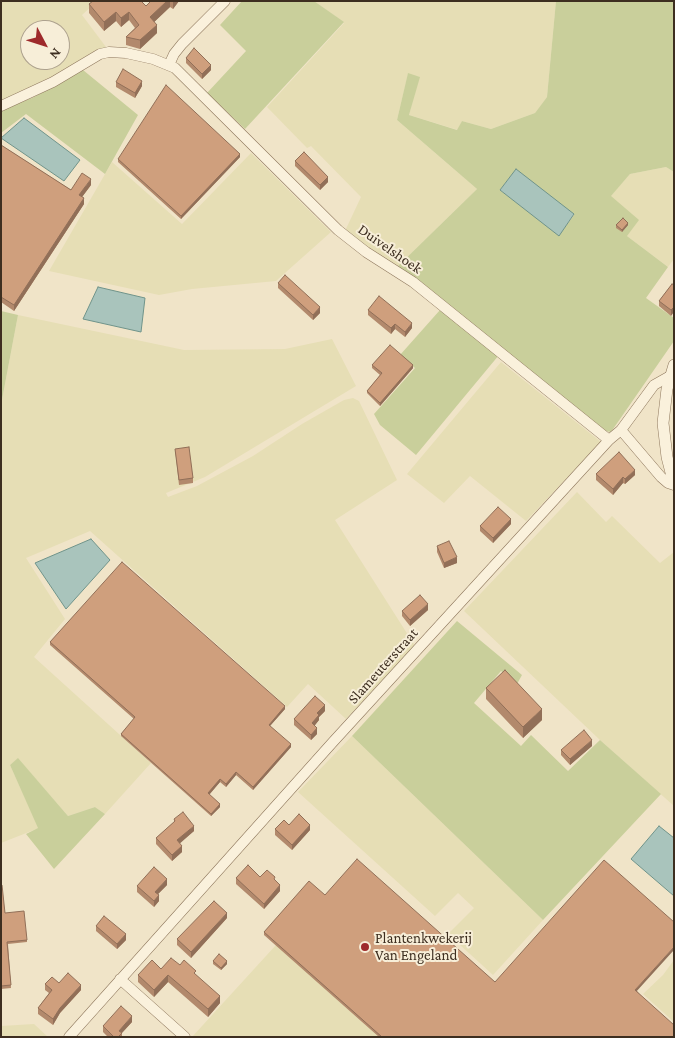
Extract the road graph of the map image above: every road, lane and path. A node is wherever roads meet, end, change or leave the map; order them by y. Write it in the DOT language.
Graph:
graph roads {
  1 [pos="224,1"];
  2 [pos="169,65"];
  3 [pos="1,106"];
  4 [pos="672,371"];
  5 [pos="621,430"];
  6 [pos="609,440"];
  7 [pos="674,485"];
  8 [pos="120,979"];
  9 [pos="68,1037"];
  10 [pos="185,1037"];
  1 -- 2 [label="street"];
  2 -- 3 [label="street, Duivelshoek"];
  2 -- 6 [label="street, Duivelshoek"];
  4 -- 5 [label="street, Slameuterstraat"];
  4 -- 7 [label="street"];
  5 -- 6 [label="street, Slameuterstraat"];
  5 -- 7 [label="street"];
  6 -- 8 [label="street, Slameuterstraat"];
  8 -- 9 [label="street, Slameuterstraat"];
  8 -- 10 [label="street"];
}
